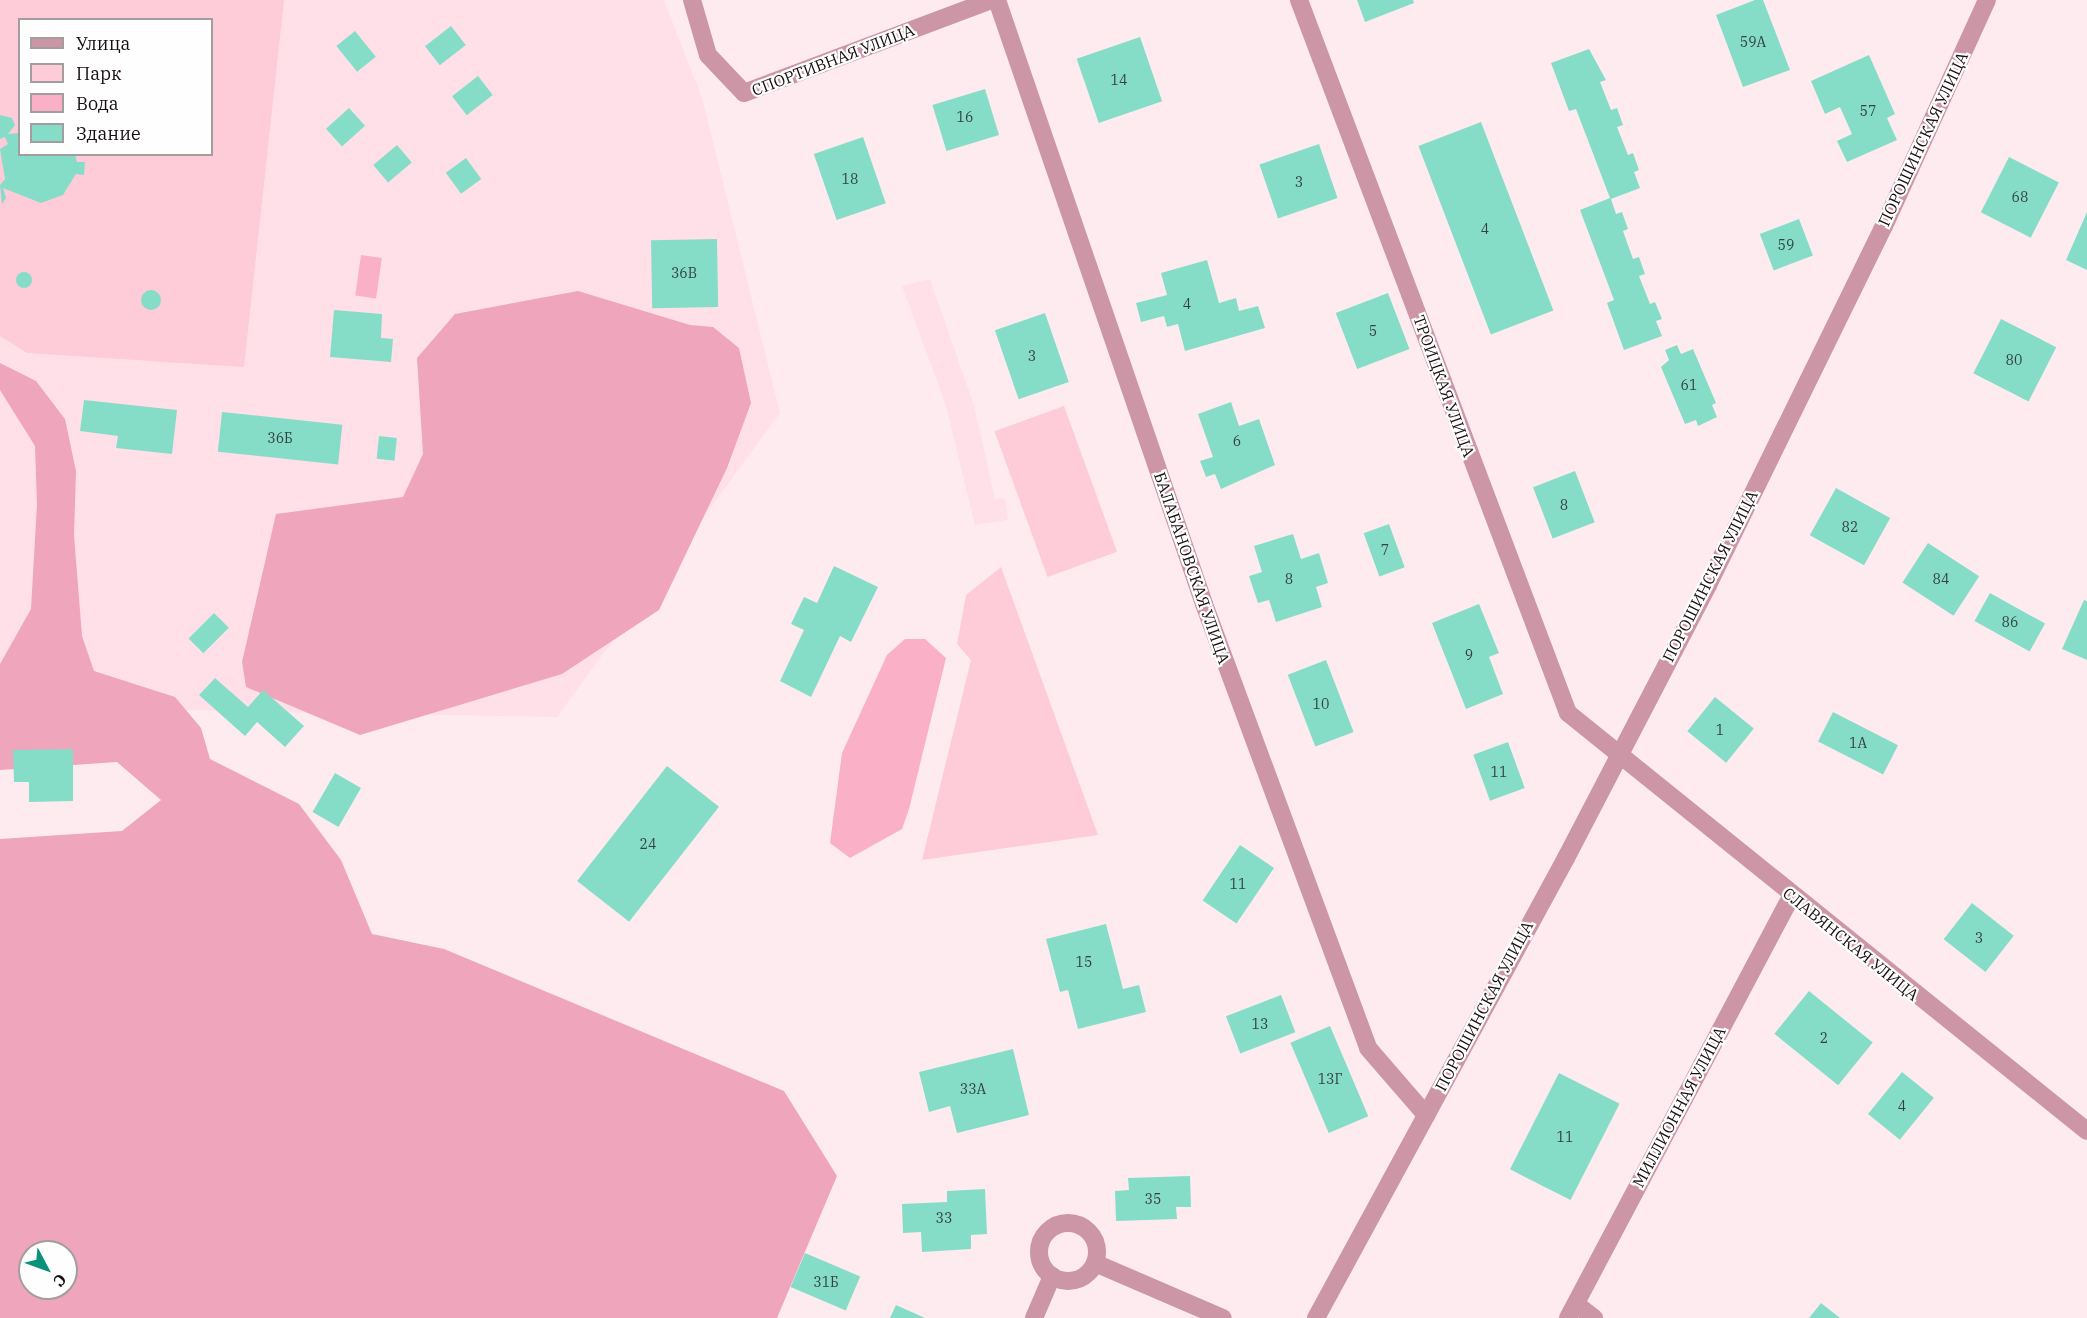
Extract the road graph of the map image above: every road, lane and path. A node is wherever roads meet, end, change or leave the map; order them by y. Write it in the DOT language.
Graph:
graph roads {
  1 [pos="692,0"];
  2 [pos="991,0"];
  3 [pos="997,0"];
  4 [pos="1299,0"];
  5 [pos="1987,0"];
  6 [pos="1617,753"];
  7 [pos="1791,896"];
  8 [pos="1426,1115"];
  9 [pos="2087,1131"];
  10 [pos="1095,1263"];
  11 [pos="1052,1276"];
  12 [pos="1572,1311"];
  13 [pos="1034,1318"];
  14 [pos="1223,1318"];
  15 [pos="1316,1318"];
  16 [pos="1594,1318"];
  1 -- 2 [label="street, СПОРТИВНАЯ УЛИЦА"];
  3 -- 8 [label="street, БАЛАБАНОВСКАЯ УЛИЦА"];
  4 -- 6 [label="street, ТРОИЦКАЯ УЛИЦА"];
  5 -- 6 [label="street, ПОРОШИНСКАЯ УЛИЦА"];
  6 -- 7 [label="street, СЛАВЯНСКАЯ УЛИЦА"];
  6 -- 8 [label="street, ПОРОШИНСКАЯ УЛИЦА"];
  7 -- 9 [label="street, СЛАВЯНСКАЯ УЛИЦА"];
  7 -- 12 [label="street, МИЛЛИОННАЯ УЛИЦА"];
  8 -- 15 [label="street, ПОРОШИНСКАЯ УЛИЦА"];
  10 -- 11 [label="street"];
  10 -- 11 [label="street"];
  10 -- 14 [label="street"];
  11 -- 13 [label="street"];
  12 -- 16 [label="street"];
}
